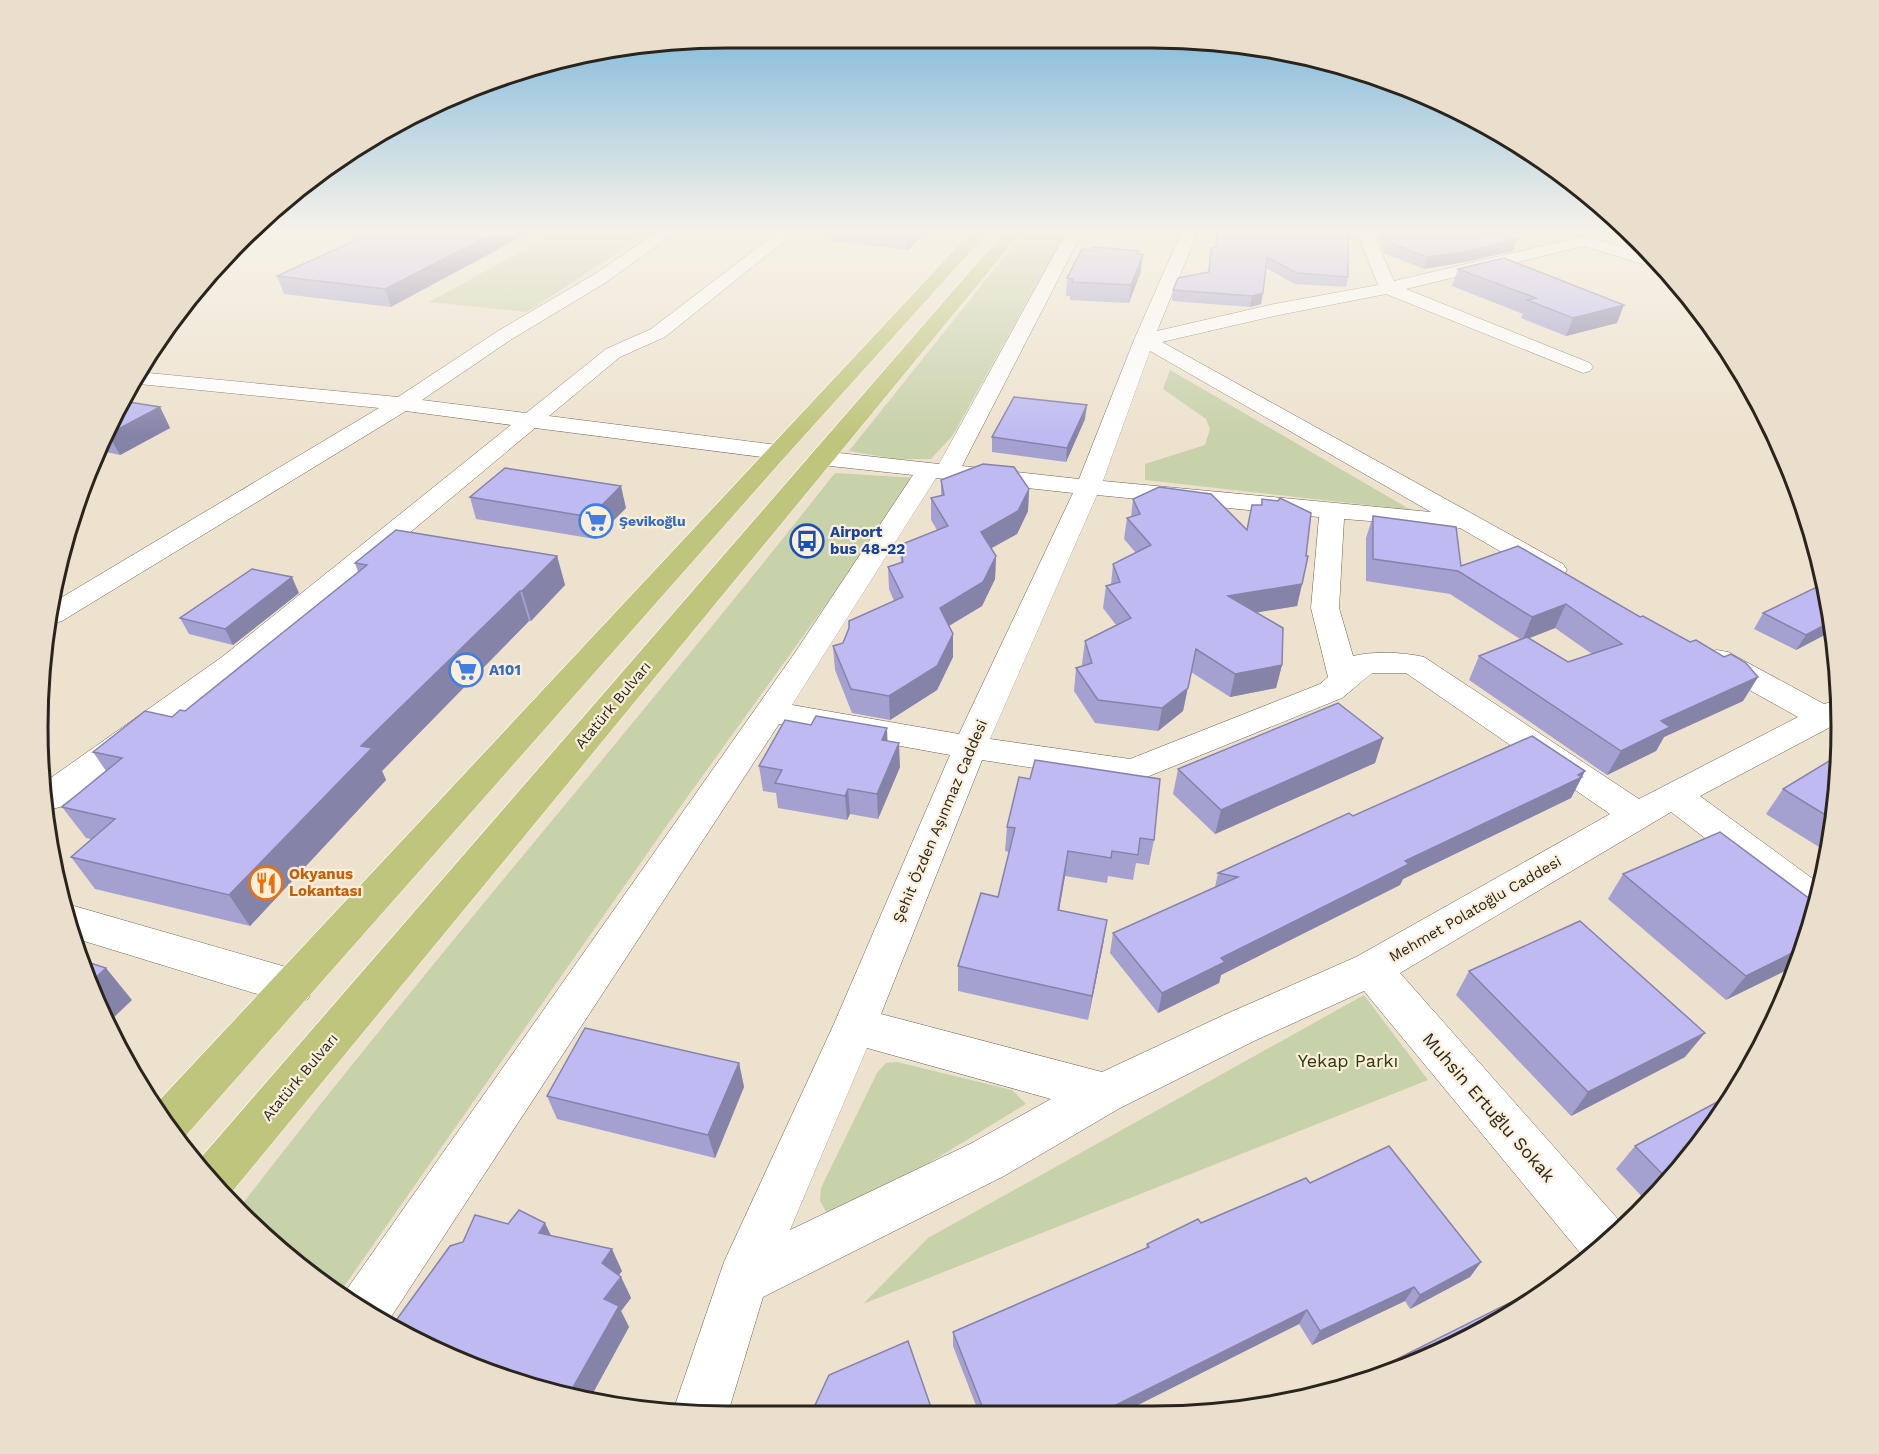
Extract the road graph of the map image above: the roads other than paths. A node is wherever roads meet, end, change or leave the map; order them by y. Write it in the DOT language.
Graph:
graph roads {
  1 [pos="566,299"];
  2 [pos="702,299"];
  3 [pos="918,299"];
  4 [pos="956,299"];
  5 [pos="1036,299"];
  6 [pos="1161,299"];
  7 [pos="1332,299"];
  8 [pos="1415,299"];
  9 [pos="1144,340"];
  10 [pos="1582,367"];
  11 [pos="144,379"];
  12 [pos="402,404"];
  13 [pos="533,420"];
  14 [pos="777,452"];
  15 [pos="821,458"];
  16 [pos="937,472"];
  17 [pos="1088,487"];
  18 [pos="1332,510"];
  19 [pos="1469,523"];
  20 [pos="1573,580"];
  21 [pos="58,611"];
  22 [pos="1697,649"];
  23 [pos="1344,680"];
  24 [pos="771,712"];
  25 [pos="1830,713"];
  26 [pos="970,747"];
  27 [pos="52,795"];
  28 [pos="1673,795"];
  29 [pos="1637,815"];
  30 [pos="1809,897"];
  31 [pos="77,923"];
  32 [pos="1371,969"];
  33 [pos="293,987"];
  34 [pos="855,1026"];
  35 [pos="1104,1093"];
  36 [pos="173,1119"];
  37 [pos="217,1175"];
  38 [pos="1600,1237"];
  39 [pos="742,1280"];
  40 [pos="369,1304"];
  41 [pos="703,1405"];
  1 -- 12 [label="street"];
  2 -- 13 [label="street"];
  3 -- 14 [label="main road"];
  4 -- 15 [label="main road, Atatürk Bulvarı"];
  5 -- 16 [label="street"];
  6 -- 9 [label="street, Şehit Özden Aşınmaz Caddesi"];
  7 -- 9 [label="street"];
  8 -- 10 [label="street"];
  9 -- 17 [label="street, Şehit Özden Aşınmaz Caddesi"];
  9 -- 19 [label="street"];
  11 -- 12 [label="street"];
  12 -- 13 [label="street"];
  12 -- 21 [label="street"];
  13 -- 14 [label="street"];
  13 -- 27 [label="street"];
  14 -- 15 [label="main road"];
  14 -- 33 [label="main road"];
  15 -- 16 [label="street"];
  15 -- 37 [label="main road, Atatürk Bulvarı"];
  16 -- 17 [label="street"];
  16 -- 24 [label="street"];
  17 -- 18 [label="street"];
  17 -- 26 [label="street, Şehit Özden Aşınmaz Caddesi"];
  18 -- 19 [label="street"];
  18 -- 23 [label="street"];
  19 -- 20 [label="street"];
  22 -- 25 [label="street"];
  23 -- 26 [label="street"];
  23 -- 29 [label="street"];
  24 -- 26 [label="street"];
  24 -- 40 [label="street"];
  25 -- 28 [label="street, Mehmet Polatoğlu Caddesi"];
  26 -- 34 [label="street, Şehit Özden Aşınmaz Caddesi"];
  28 -- 29 [label="street, Mehmet Polatoğlu Caddesi"];
  28 -- 30 [label="street"];
  29 -- 32 [label="street, Mehmet Polatoğlu Caddesi"];
  31 -- 33 [label="street"];
  32 -- 35 [label="street, Mehmet Polatoğlu Caddesi"];
  32 -- 38 [label="street, Muhsin Ertuğlu Sokak"];
  33 -- 36 [label="main road"];
  34 -- 35 [label="street"];
  34 -- 39 [label="street, Şehit Özden Aşınmaz Caddesi"];
  35 -- 39 [label="street, Mehmet Polatoğlu Caddesi"];
  39 -- 41 [label="street, Şehit Özden Aşınmaz Caddesi"];
}
